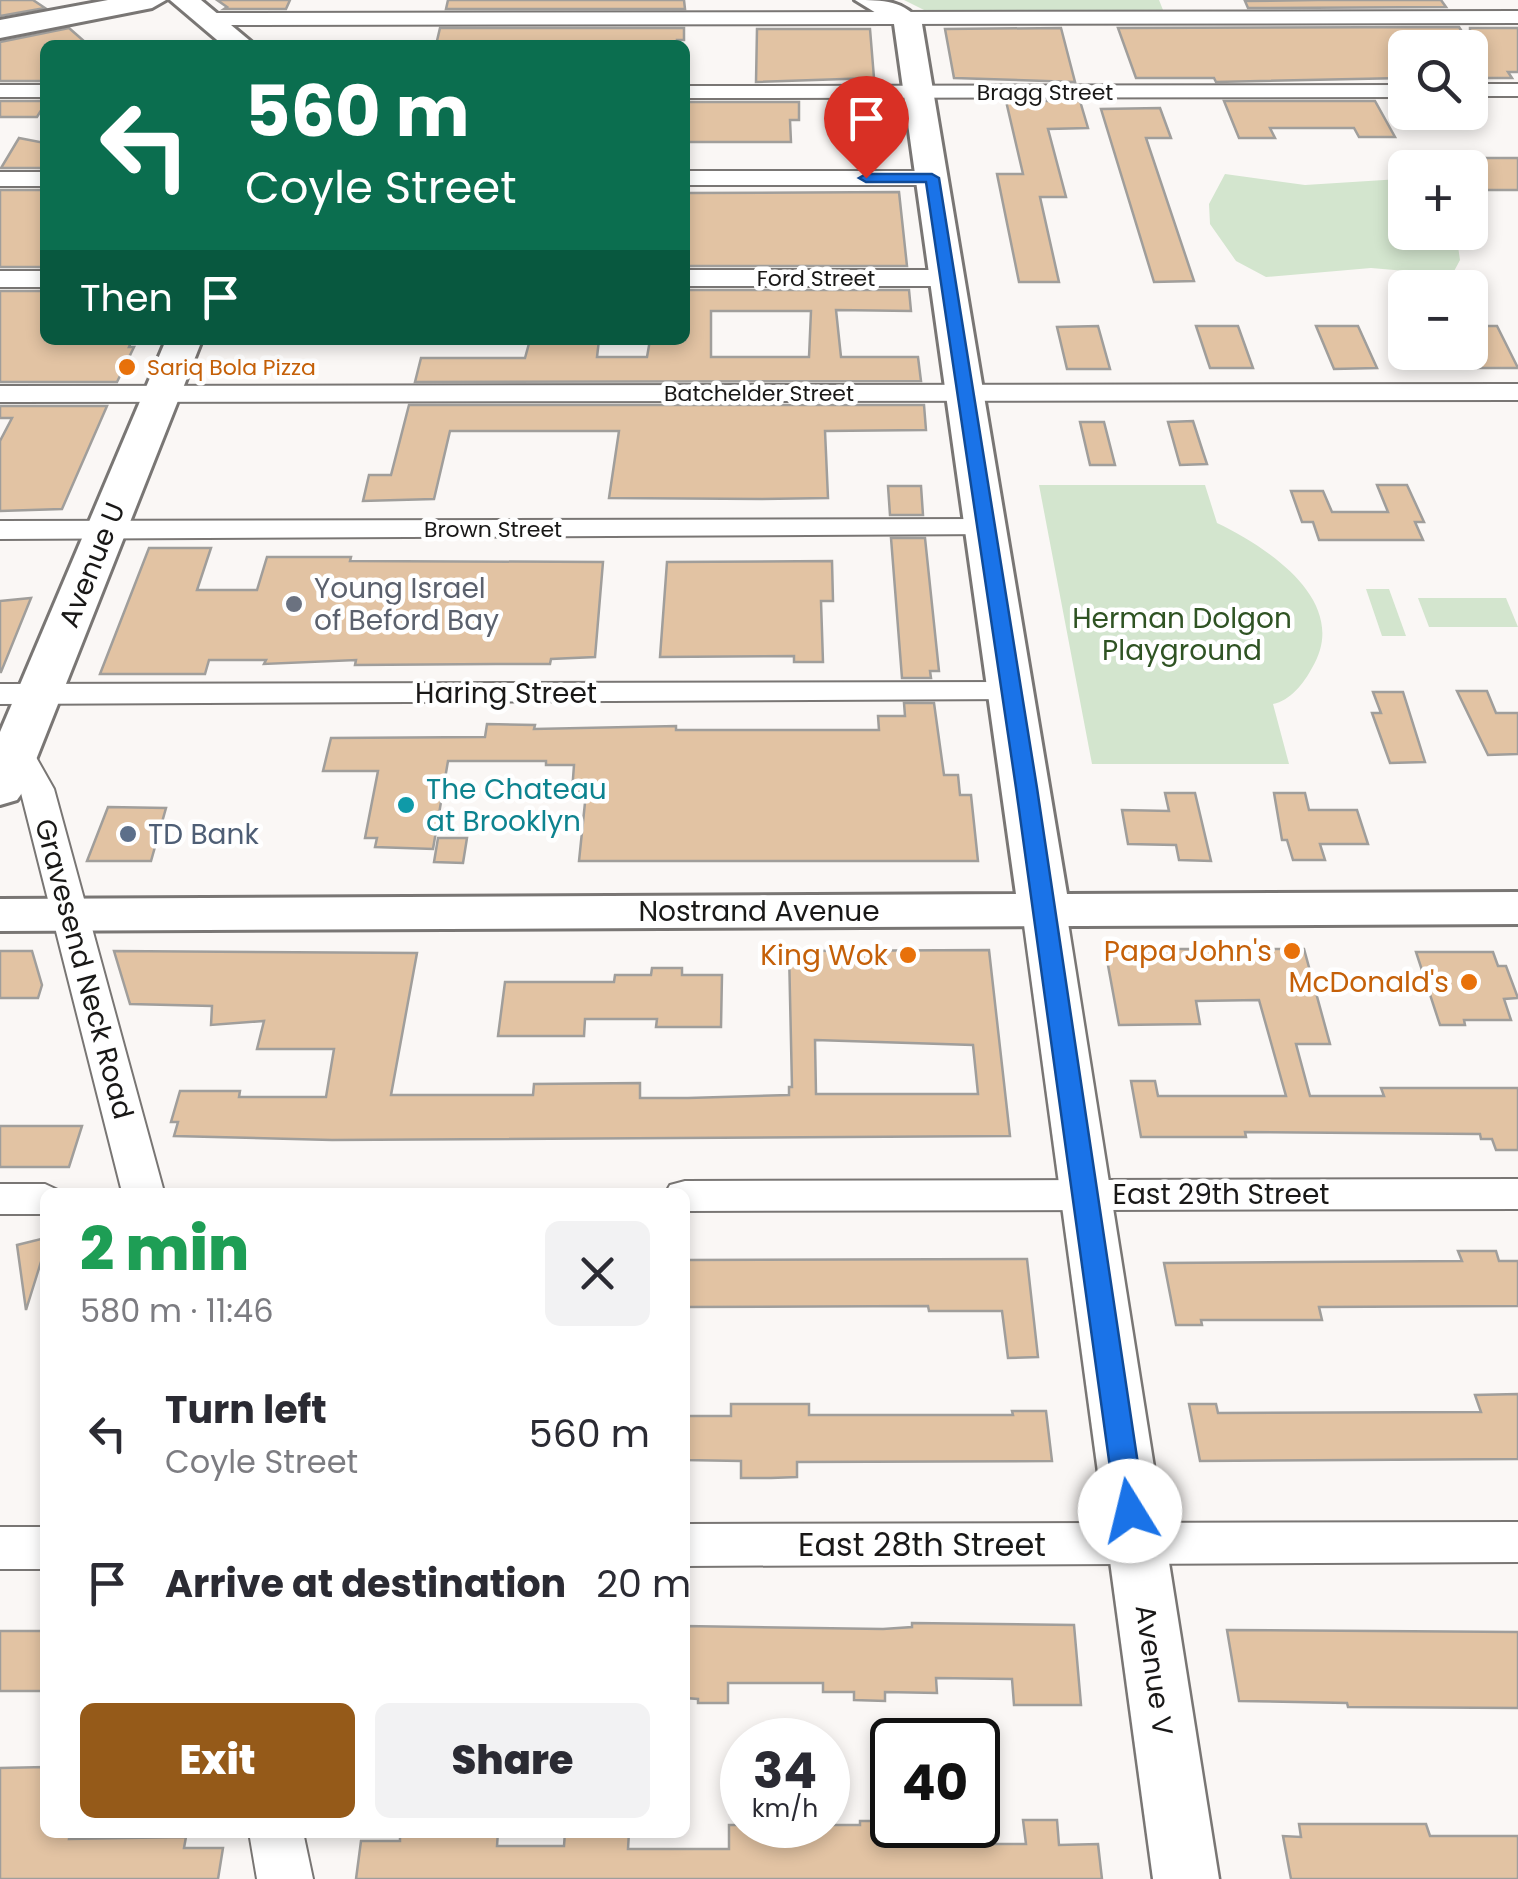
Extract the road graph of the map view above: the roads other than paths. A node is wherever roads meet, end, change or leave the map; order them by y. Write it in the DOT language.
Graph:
graph roads {
  1 [pos="152,0"];
  2 [pos="184,0"];
  3 [pos="869,0"];
  4 [pos="323,9"];
  5 [pos="1518,17"];
  6 [pos="904,18"];
  7 [pos="208,19"];
  8 [pos="0,29"];
  9 [pos="235,40"];
  10 [pos="309,40"];
  11 [pos="1388,90"];
  12 [pos="1488,90"];
  13 [pos="1518,90"];
  14 [pos="0,91"];
  15 [pos="40,91"];
  16 [pos="690,92"];
  17 [pos="919,92"];
  18 [pos="0,178"];
  19 [pos="40,178"];
  20 [pos="690,178"];
  21 [pos="932,178"];
  22 [pos="690,278"];
  23 [pos="948,278"];
  24 [pos="0,279"];
  25 [pos="40,279"];
  26 [pos="182,345"];
  27 [pos="1518,392"];
  28 [pos="966,393"];
  29 [pos="0,394"];
  30 [pos="162,394"];
  31 [pos="986,528"];
  32 [pos="0,530"];
  33 [pos="106,530"];
  34 [pos="1012,692"];
  35 [pos="20,694"];
  36 [pos="16,750"];
  37 [pos="0,790"];
  38 [pos="1518,908"];
  39 [pos="1044,910"];
  40 [pos="0,914"];
  41 [pos="70,914"];
  42 [pos="142,1188"];
  43 [pos="1518,1194"];
  44 [pos="1082,1195"];
  45 [pos="690,1196"];
  46 [pos="0,1198"];
  47 [pos="40,1198"];
  48 [pos="1518,1542"];
  49 [pos="1135,1543"];
  50 [pos="690,1545"];
  51 [pos="0,1548"];
  52 [pos="40,1548"];
  53 [pos="277,1838"];
  54 [pos="285,1879"];
  55 [pos="1186,1879"];
  1 -- 8 [label="main road"];
  2 -- 7 [label="main road"];
  3 -- 6 [label="main road"];
  4 -- 6 [label="street"];
  4 -- 7 [label="street"];
  4 -- 10 [label="street"];
  5 -- 6 [label="street"];
  6 -- 17 [label="main road, Avenue V"];
  7 -- 9 [label="main road"];
  11 -- 17 [label="street, Bragg Street"];
  12 -- 13 [label="street"];
  14 -- 15 [label="street"];
  16 -- 17 [label="street, Bragg Street"];
  17 -- 21 [label="main road, Avenue V"];
  18 -- 19 [label="street"];
  20 -- 21 [label="street"];
  21 -- 23 [label="main road, Avenue V"];
  22 -- 23 [label="street, Ford Street"];
  23 -- 28 [label="main road, Avenue V"];
  24 -- 25 [label="street"];
  26 -- 30 [label="main road, Avenue U"];
  27 -- 28 [label="street, Batchelder Street"];
  28 -- 30 [label="street, Batchelder Street"];
  28 -- 31 [label="main road, Avenue V"];
  29 -- 30 [label="street, Batchelder Street"];
  30 -- 33 [label="main road, Avenue U"];
  31 -- 33 [label="street, Brown Street"];
  31 -- 34 [label="main road, Avenue V"];
  32 -- 33 [label="street, Brown Street"];
  33 -- 35 [label="main road, Avenue U"];
  34 -- 35 [label="street, Haring Street"];
  34 -- 39 [label="main road, Avenue V"];
  35 -- 36 [label="main road, Avenue U"];
  36 -- 37 [label="main road, Avenue U"];
  36 -- 41 [label="street, Gravesend Neck Road"];
  38 -- 39 [label="main road, Nostrand Avenue"];
  39 -- 41 [label="main road, Nostrand Avenue"];
  39 -- 44 [label="street, Avenue V"];
  40 -- 41 [label="main road, Nostrand Avenue"];
  41 -- 42 [label="street, Gravesend Neck Road"];
  43 -- 44 [label="street, East 29th Street"];
  44 -- 45 [label="street, East 29th Street"];
  44 -- 49 [label="street, Avenue V"];
  46 -- 47 [label="street"];
  48 -- 49 [label="street, East 28th Street"];
  49 -- 50 [label="street, East 28th Street"];
  49 -- 55 [label="street, Avenue V"];
  51 -- 52 [label="street"];
  53 -- 54 [label="street"];
}
